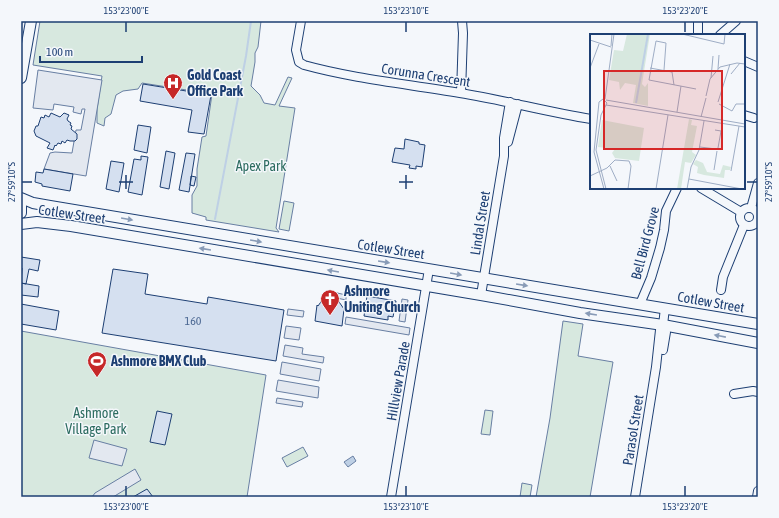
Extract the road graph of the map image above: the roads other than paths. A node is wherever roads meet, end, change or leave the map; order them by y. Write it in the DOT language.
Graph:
graph roads {
  1 [pos="30,21"];
  2 [pos="301,21"];
  3 [pos="462,21"];
  4 [pos="698,21"];
  5 [pos="736,21"];
  6 [pos="698,34"];
  7 [pos="721,34"];
  8 [pos="745,61"];
  9 [pos="758,67"];
  10 [pos="21,78"];
  11 [pos="461,93"];
  12 [pos="514,103"];
  13 [pos="745,115"];
  14 [pos="754,118"];
  15 [pos="590,119"];
  16 [pos="758,183"];
  17 [pos="677,189"];
  18 [pos="703,189"];
  19 [pos="21,198"];
  20 [pos="21,203"];
  21 [pos="751,208"];
  22 [pos="741,212"];
  23 [pos="21,213"];
  24 [pos="758,221"];
  25 [pos="21,224"];
  26 [pos="744,225"];
  27 [pos="429,270"];
  28 [pos="484,279"];
  29 [pos="427,286"];
  30 [pos="721,290"];
  31 [pos="481,295"];
  32 [pos="640,304"];
  33 [pos="665,308"];
  34 [pos="758,324"];
  35 [pos="663,325"];
  36 [pos="758,343"];
  37 [pos="758,392"];
  38 [pos="734,394"];
  39 [pos="758,491"];
  40 [pos="391,497"];
  41 [pos="635,497"];
  42 [pos="757,497"];
  1 -- 10 [label="main road"];
  2 -- 11 [label="street, Corunna Crescent"];
  3 -- 11 [label="street"];
  4 -- 6 [label="street"];
  5 -- 7 [label="street"];
  8 -- 9 [label="street"];
  11 -- 12 [label="street, Corunna Crescent"];
  12 -- 15 [label="street, Corunna Crescent"];
  12 -- 28 [label="street, Lindal Street"];
  13 -- 14 [label="street"];
  16 -- 21 [label="street"];
  17 -- 32 [label="street, Bell Bird Grove"];
  18 -- 22 [label="street"];
  19 -- 27 [label="main road, Cotlew Street, one-way"];
  20 -- 23 [label="main road"];
  21 -- 22 [label="street"];
  21 -- 24 [label="street"];
  22 -- 26 [label="street"];
  24 -- 26 [label="street"];
  29 -- 25 [label="main road, Cotlew Street, one-way"];
  26 -- 30 [label="street"];
  27 -- 28 [label="main road, Cotlew Street, one-way"];
  27 -- 29 [label="street, Hillview Parade"];
  28 -- 31 [label="street, Lindal Street"];
  28 -- 32 [label="main road, Cotlew Street, one-way"];
  29 -- 31 [label="main road, Cotlew Street"];
  29 -- 40 [label="street, Hillview Parade"];
  35 -- 31 [label="main road, Cotlew Street, one-way"];
  32 -- 33 [label="main road, Cotlew Street"];
  33 -- 34 [label="main road, Cotlew Street"];
  33 -- 35 [label="street, Parasol Street"];
  36 -- 35 [label="main road, Cotlew Street, one-way"];
  35 -- 41 [label="street, Parasol Street"];
  37 -- 38 [label="street"];
  39 -- 42 [label="street"];
}
